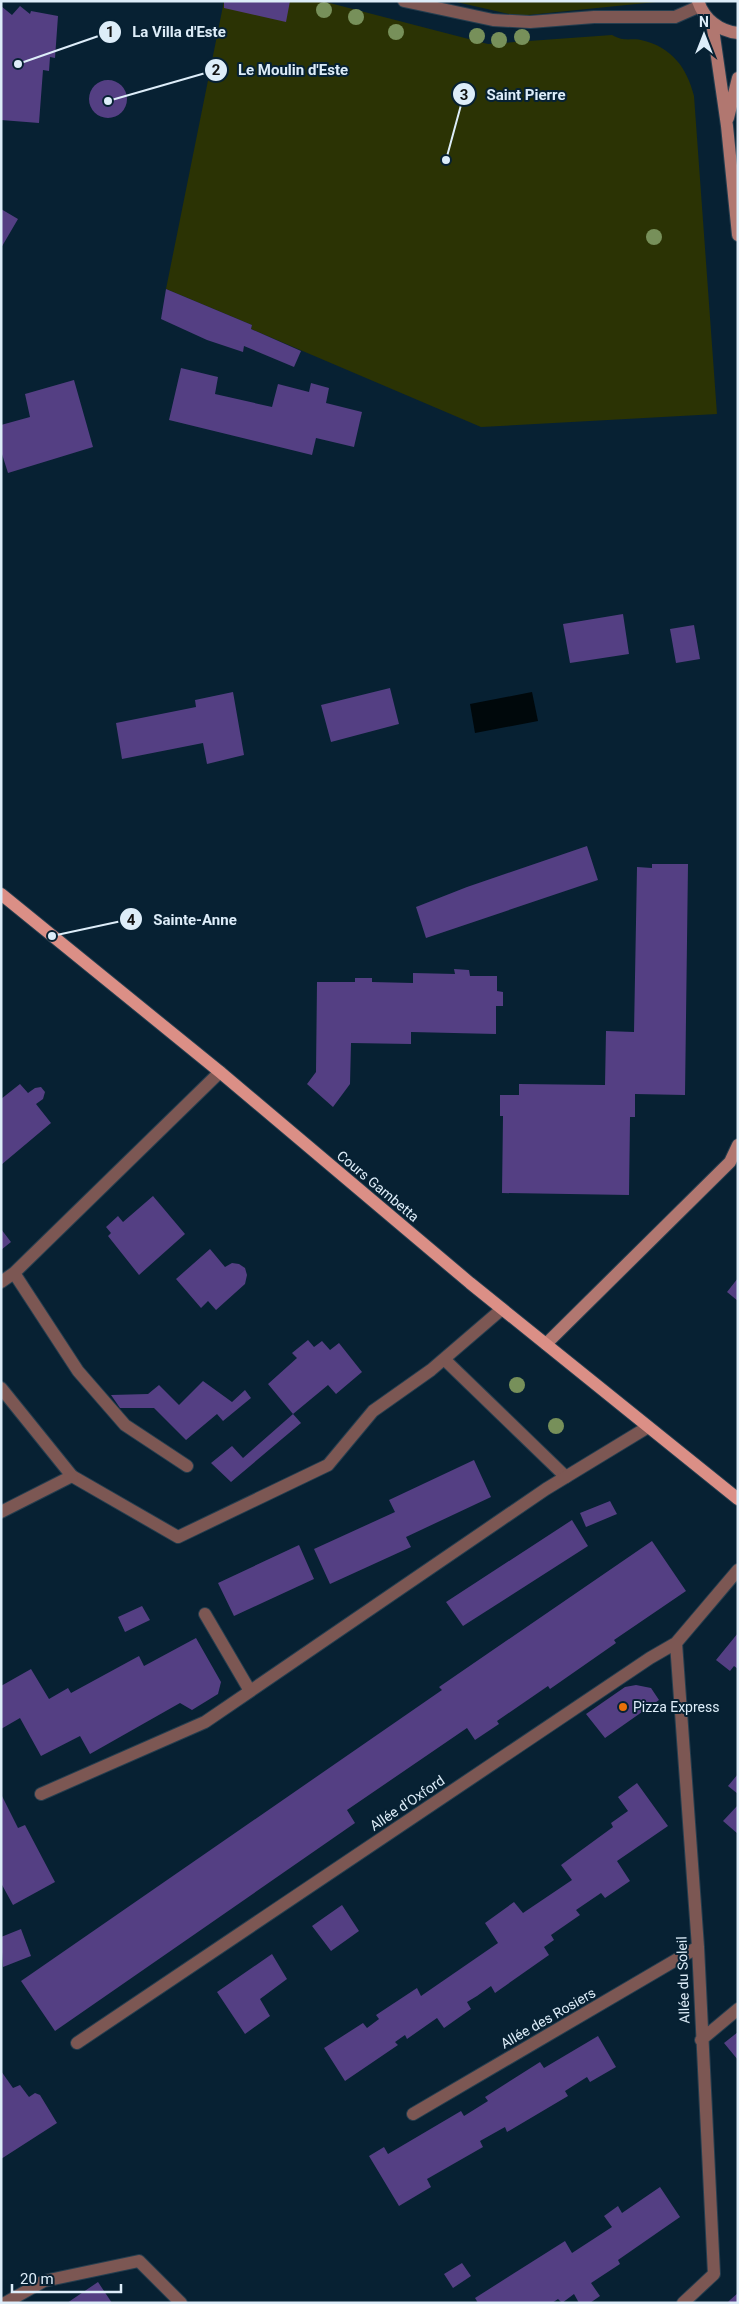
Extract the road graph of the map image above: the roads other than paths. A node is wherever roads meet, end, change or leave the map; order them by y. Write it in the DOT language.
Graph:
graph roads {
  1 [pos="404,1"];
  2 [pos="699,4"];
  3 [pos="712,22"];
  4 [pos="738,33"];
  5 [pos="738,78"];
  6 [pos="727,126"];
  7 [pos="738,235"];
  8 [pos="1,894"];
  9 [pos="220,1072"];
  10 [pos="738,1145"];
  11 [pos="14,1272"];
  12 [pos="1,1282"];
  13 [pos="502,1309"];
  14 [pos="546,1344"];
  15 [pos="444,1359"];
  16 [pos="1,1388"];
  17 [pos="648,1427"];
  18 [pos="187,1466"];
  19 [pos="72,1476"];
  20 [pos="566,1477"];
  21 [pos="738,1500"];
  22 [pos="1,1512"];
  23 [pos="738,1570"];
  24 [pos="205,1614"];
  25 [pos="676,1643"];
  26 [pos="250,1691"];
  27 [pos="41,1794"];
  28 [pos="698,1948"];
  29 [pos="738,2009"];
  30 [pos="701,2040"];
  31 [pos="77,2043"];
  32 [pos="413,2114"];
  33 [pos="5,2303"];
  34 [pos="181,2303"];
  35 [pos="683,2303"];
  1 -- 2 [label="street"];
  2 -- 3 [label="main road"];
  3 -- 4 [label="main road"];
  3 -- 6 [label="main road"];
  5 -- 6 [label="main road"];
  6 -- 7 [label="main road"];
  8 -- 9 [label="main road, Cours Gambetta"];
  9 -- 11 [label="street"];
  9 -- 13 [label="main road, Cours Gambetta"];
  10 -- 14 [label="main road"];
  11 -- 12 [label="street"];
  11 -- 18 [label="street"];
  13 -- 14 [label="main road, Cours Gambetta"];
  13 -- 15 [label="street"];
  14 -- 17 [label="main road, Cours Gambetta"];
  15 -- 19 [label="street"];
  15 -- 20 [label="street"];
  16 -- 19 [label="street"];
  17 -- 20 [label="street"];
  17 -- 21 [label="main road, Cours Gambetta"];
  19 -- 22 [label="street"];
  20 -- 26 [label="street"];
  23 -- 25 [label="street, Allée d'Oxford"];
  24 -- 26 [label="street"];
  25 -- 28 [label="street, Allée du Soleil"];
  25 -- 31 [label="street, Allée d'Oxford"];
  26 -- 27 [label="street"];
  28 -- 30 [label="street, Allée du Soleil"];
  28 -- 32 [label="street, Allée des Rosiers"];
  29 -- 30 [label="street"];
  30 -- 35 [label="street, Allée du Soleil"];
  33 -- 34 [label="street"];
}
